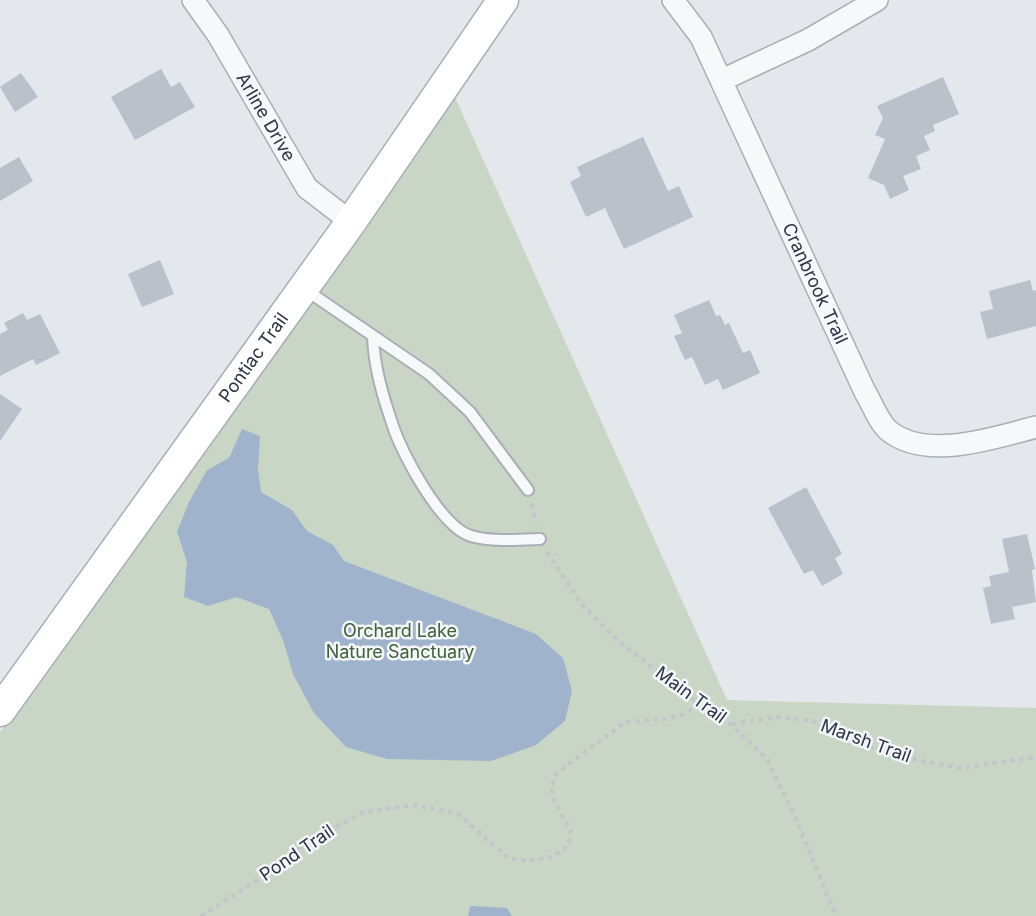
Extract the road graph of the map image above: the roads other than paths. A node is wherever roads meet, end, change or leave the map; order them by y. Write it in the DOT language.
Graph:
graph roads {
  1 [pos="193,0"];
  2 [pos="503,0"];
  3 [pos="673,0"];
  4 [pos="877,0"];
  5 [pos="722,80"];
  6 [pos="351,222"];
  7 [pos="303,288"];
  8 [pos="373,336"];
  9 [pos="1036,427"];
  10 [pos="528,490"];
  11 [pos="540,539"];
  12 [pos="0,711"];
  1 -- 6 [label="street, Arline Drive"];
  2 -- 6 [label="main road, Pontiac Trail"];
  3 -- 5 [label="street, Cranbrook Trail"];
  4 -- 5 [label="street"];
  5 -- 9 [label="street, Cranbrook Trail"];
  6 -- 7 [label="main road, Pontiac Trail"];
  7 -- 8 [label="lane"];
  7 -- 12 [label="main road, Pontiac Trail"];
  8 -- 10 [label="lane"];
  8 -- 11 [label="lane"];
}
